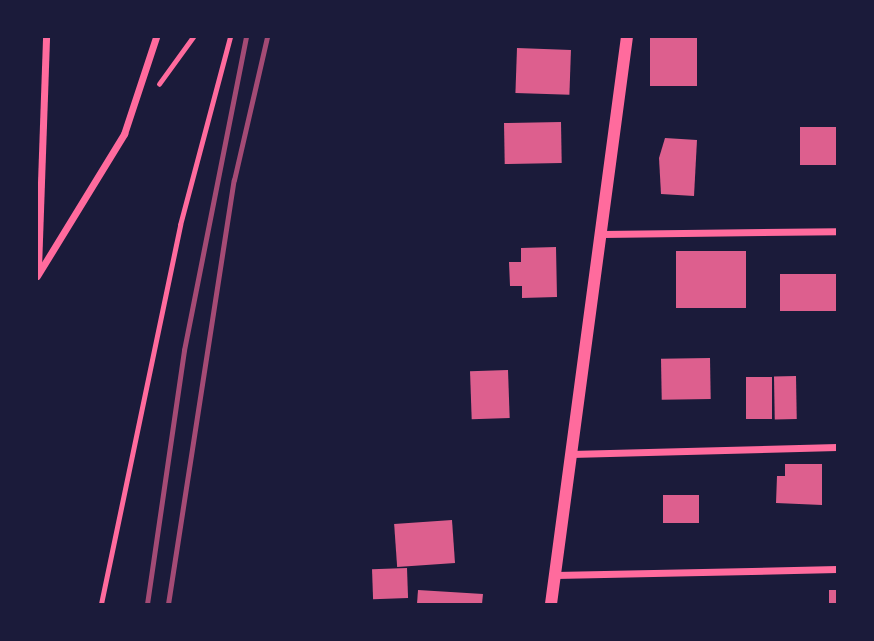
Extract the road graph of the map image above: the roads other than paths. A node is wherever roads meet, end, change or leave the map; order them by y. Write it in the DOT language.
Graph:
graph roads {
  1 [pos="46,37"];
  2 [pos="156,37"];
  3 [pos="627,37"];
  4 [pos="837,231"];
  5 [pos="602,234"];
  6 [pos="38,268"];
  7 [pos="37,276"];
  8 [pos="837,447"];
  9 [pos="571,454"];
  10 [pos="837,569"];
  11 [pos="554,575"];
  12 [pos="551,604"];
  1 -- 6 [label="street"];
  2 -- 6 [label="street"];
  3 -- 5 [label="street"];
  4 -- 5 [label="street"];
  5 -- 9 [label="street"];
  6 -- 7 [label="street"];
  8 -- 9 [label="street"];
  9 -- 11 [label="street"];
  10 -- 11 [label="street"];
  11 -- 12 [label="street"];
}
